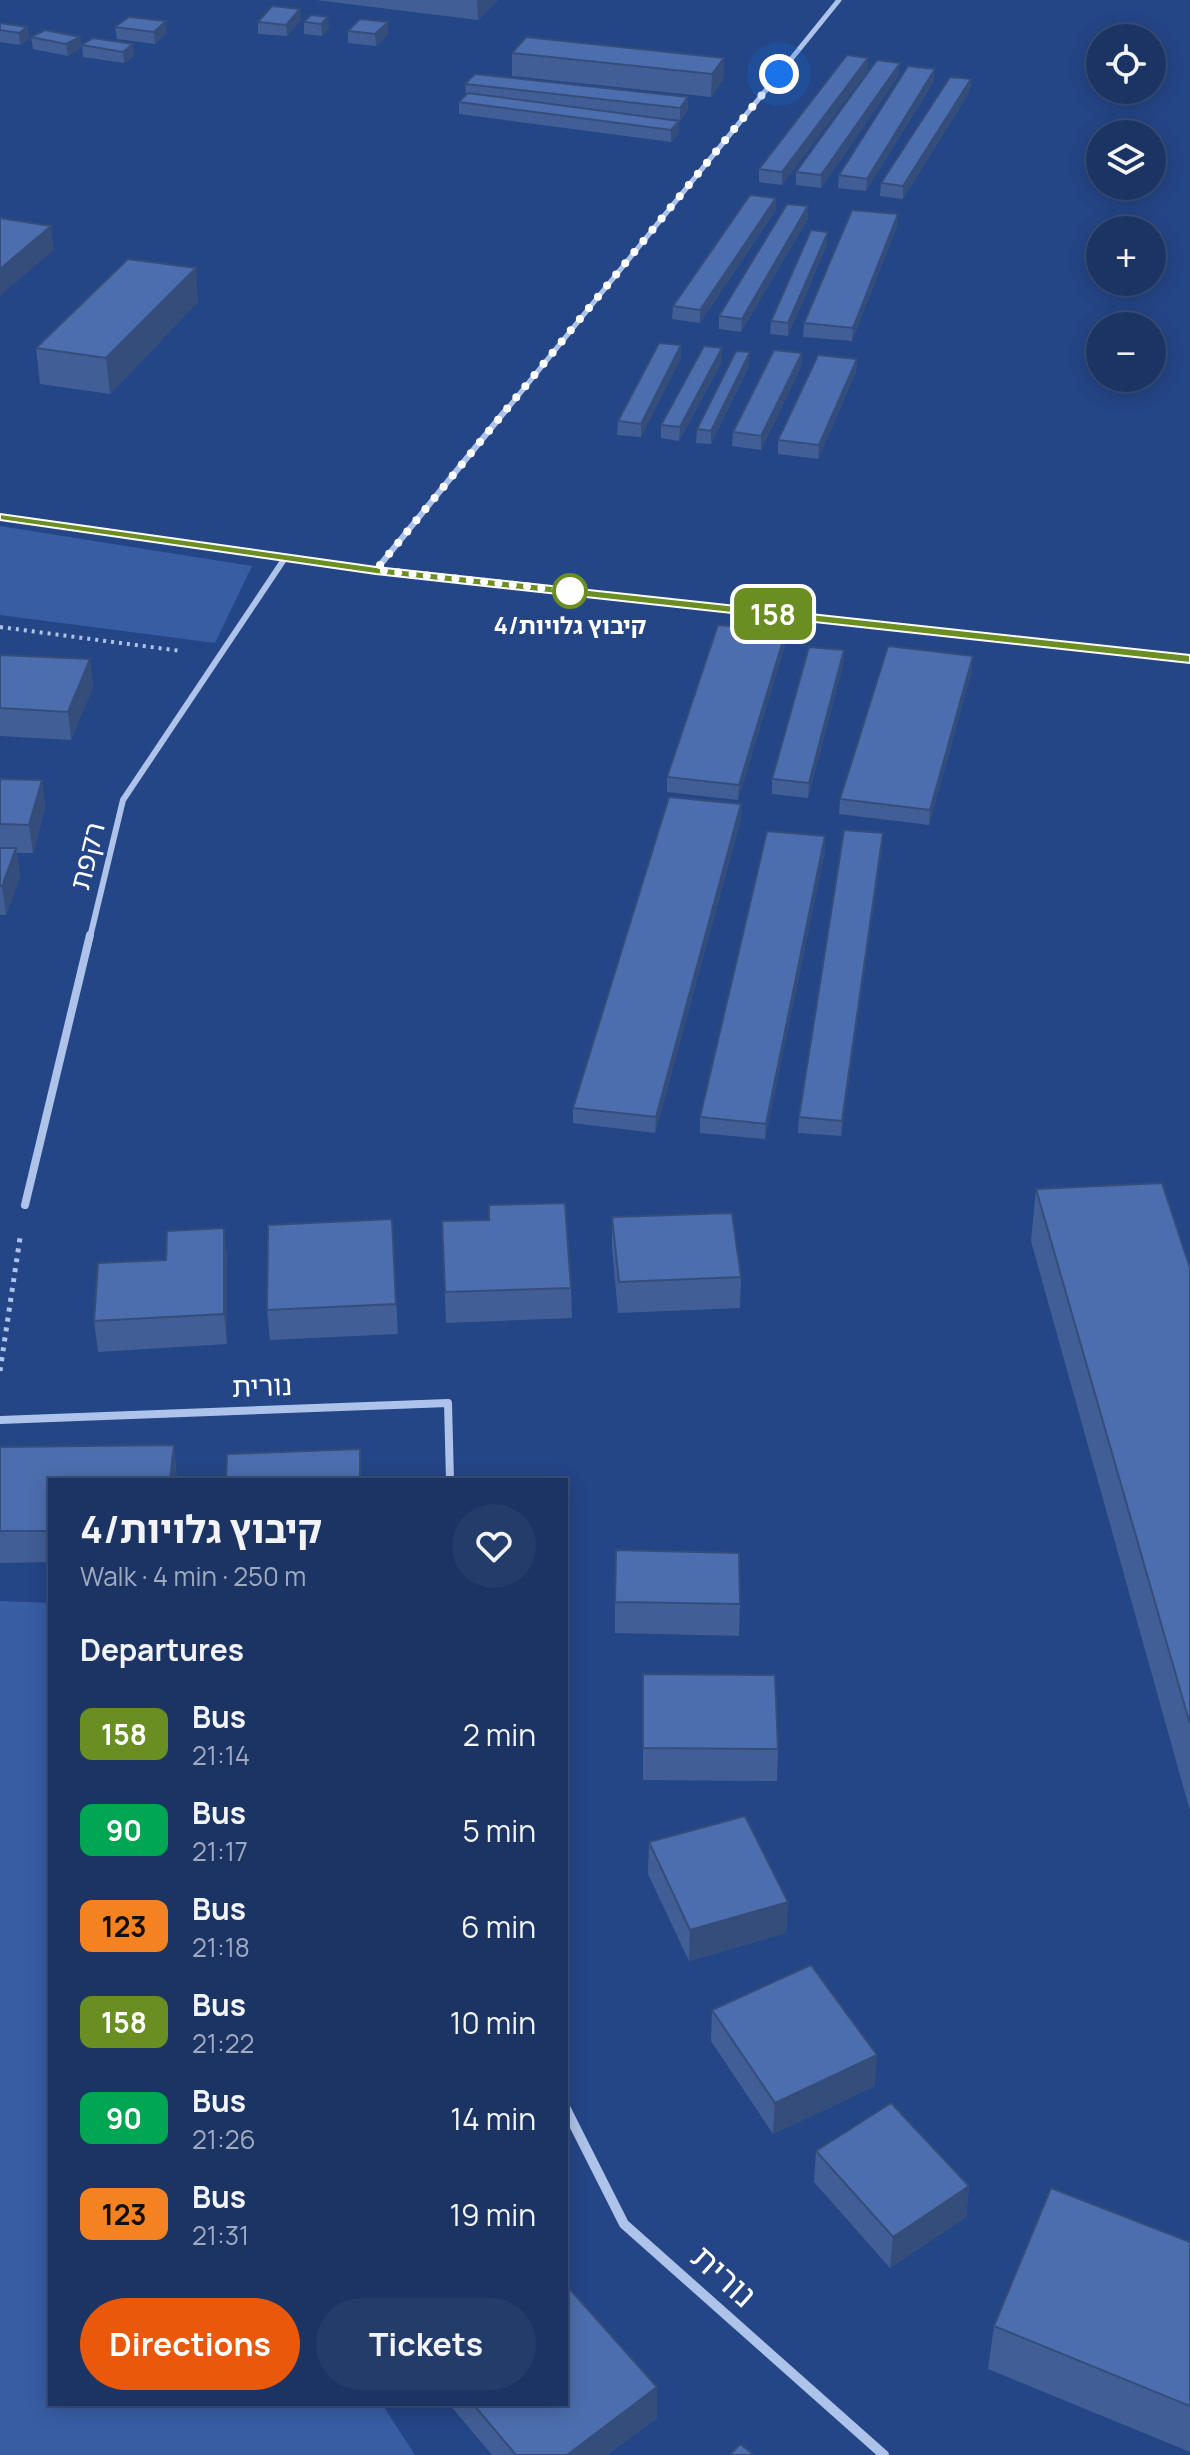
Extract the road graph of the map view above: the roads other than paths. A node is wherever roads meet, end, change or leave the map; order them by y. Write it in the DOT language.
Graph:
graph roads {
  1 [pos="839,0"];
  2 [pos="0,517"];
  3 [pos="285,558"];
  4 [pos="376,570"];
  5 [pos="1190,659"];
  6 [pos="25,1205"];
  7 [pos="0,1420"];
  8 [pos="450,1478"];
  9 [pos="568,2113"];
  10 [pos="884,2455"];
  1 -- 4 [label="street"];
  2 -- 3 [label="street"];
  3 -- 4 [label="street"];
  3 -- 6 [label="street, רקפת"];
  4 -- 5 [label="street"];
  7 -- 8 [label="street, נורית"];
  9 -- 10 [label="street, נורית"];
}
